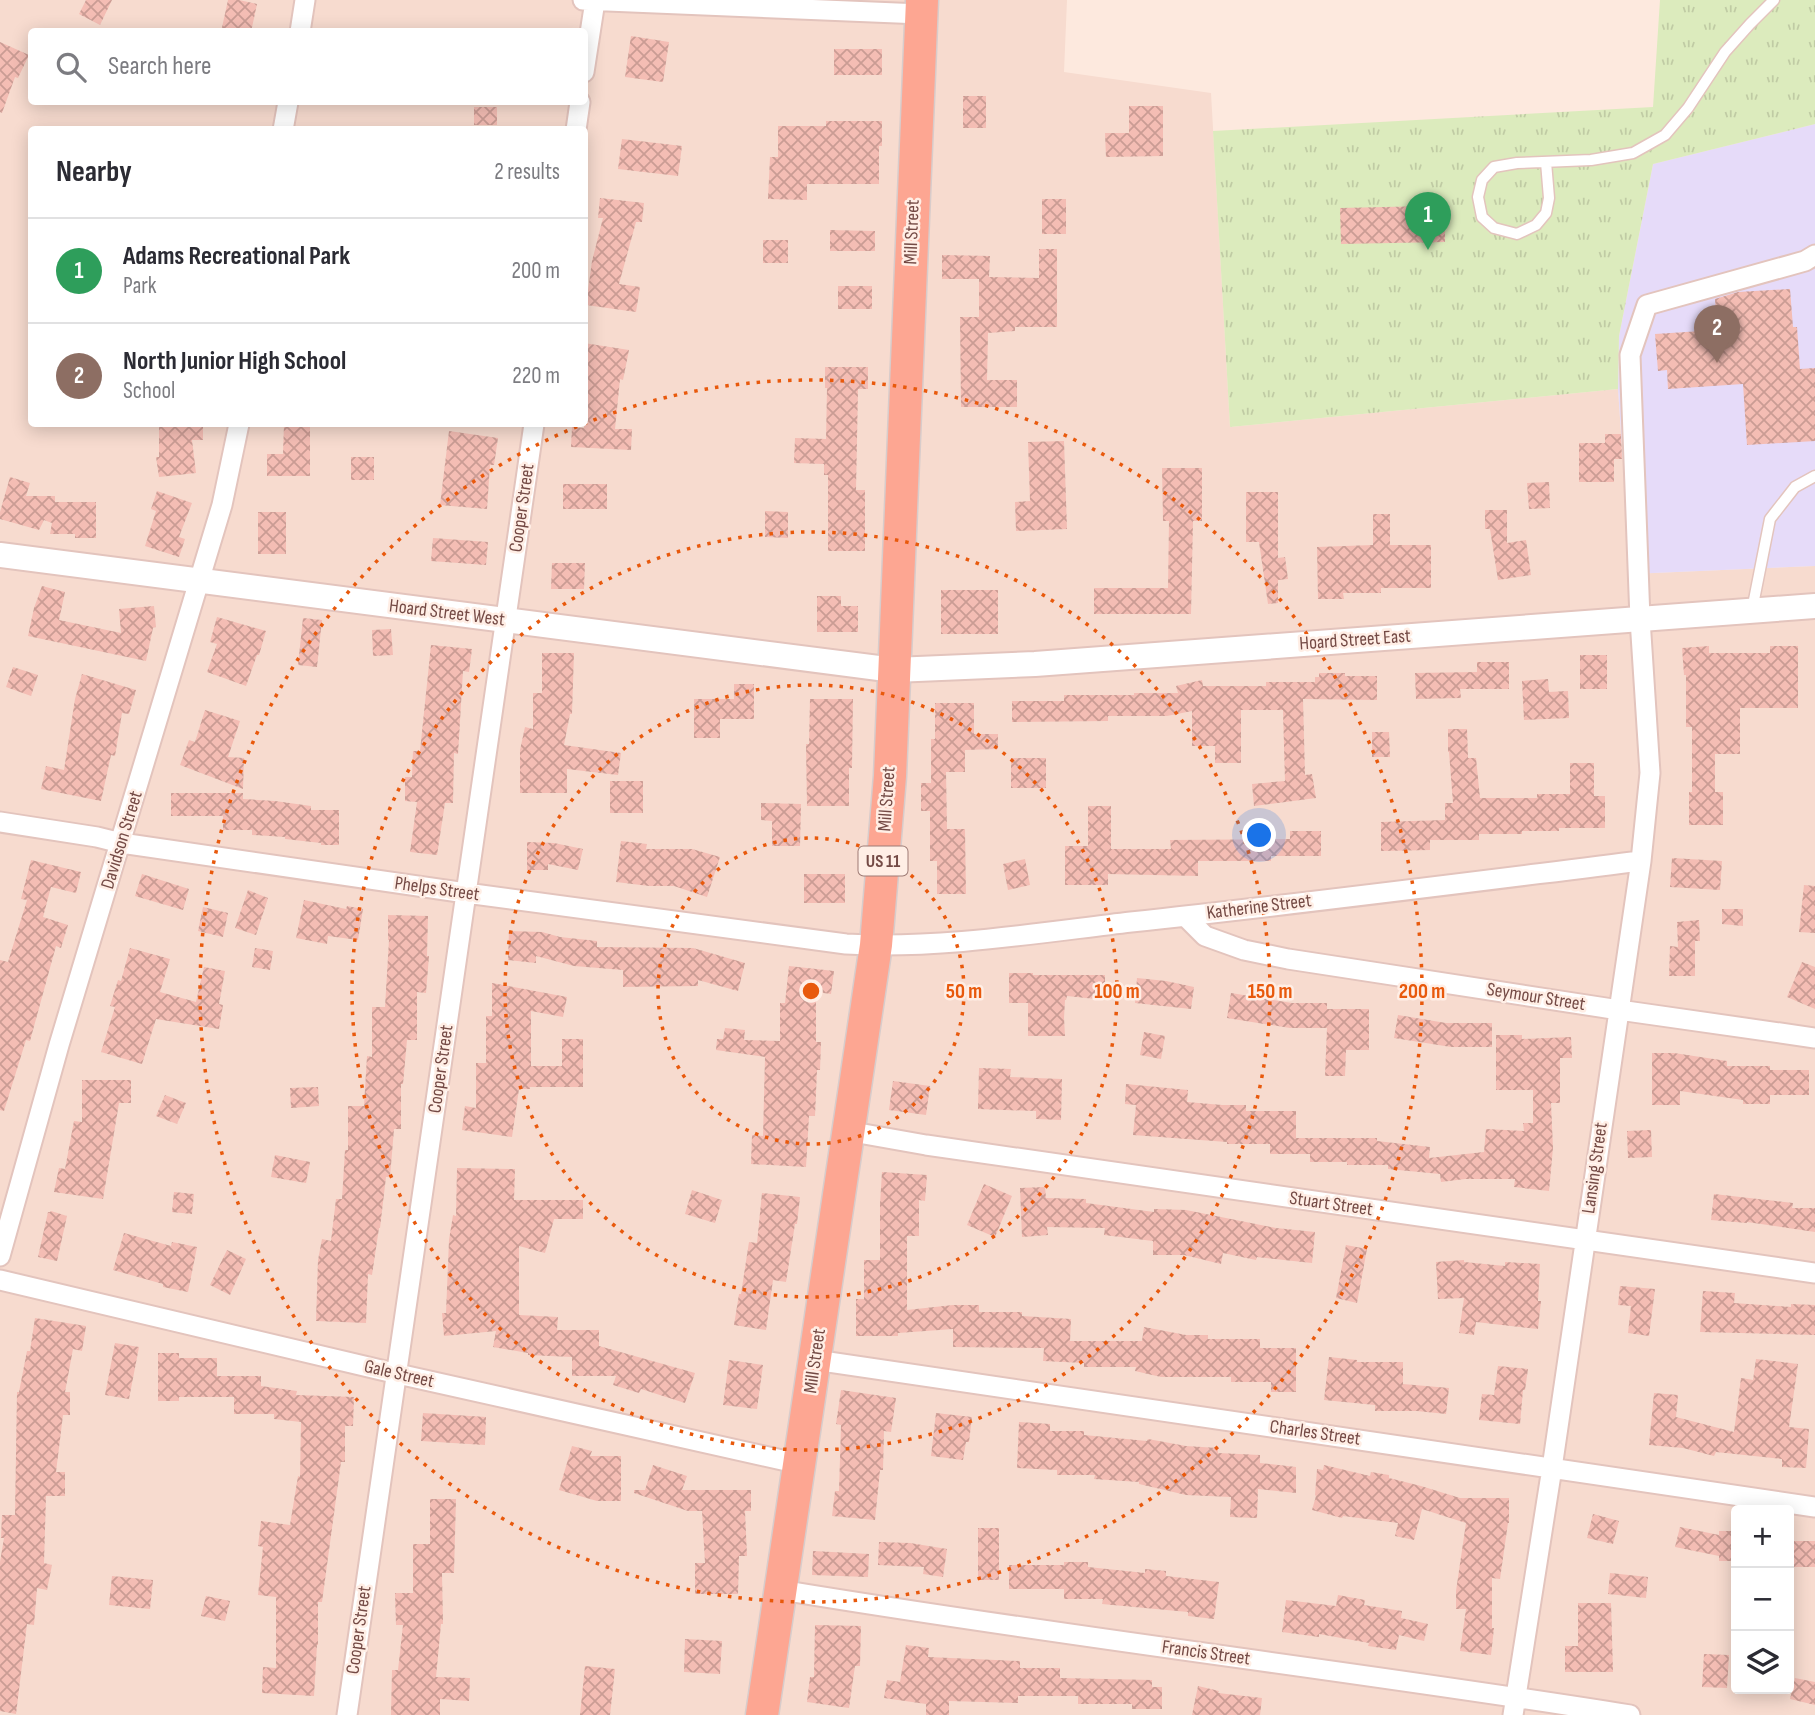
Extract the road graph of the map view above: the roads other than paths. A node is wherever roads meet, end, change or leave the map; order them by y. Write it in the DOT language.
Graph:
graph roads {
  1 [pos="305,0"];
  2 [pos="583,0"];
  3 [pos="1774,0"];
  4 [pos="595,1"];
  5 [pos="921,7"];
  6 [pos="301,28"];
  7 [pos="588,46"];
  8 [pos="287,105"];
  9 [pos="580,105"];
  10 [pos="284,126"];
  11 [pos="577,126"];
  12 [pos="1546,162"];
  13 [pos="1815,255"];
  14 [pos="238,427"];
  15 [pos="534,427"];
  16 [pos="1815,476"];
  17 [pos="0,555"];
  18 [pos="199,581"];
  19 [pos="1815,606"];
  20 [pos="1752,611"];
  21 [pos="1640,619"];
  22 [pos="506,621"];
  23 [pos="894,670"];
  24 [pos="0,822"];
  25 [pos="121,843"];
  26 [pos="1641,861"];
  27 [pos="467,893"];
  28 [pos="1185,916"];
  29 [pos="876,946"];
  30 [pos="1619,1010"];
  31 [pos="1815,1038"];
  32 [pos="847,1131"];
  33 [pos="1584,1241"];
  34 [pos="0,1255"];
  35 [pos="1815,1273"];
  36 [pos="0,1280"];
  37 [pos="815,1360"];
  38 [pos="398,1374"];
  39 [pos="800,1464"];
  40 [pos="1552,1468"];
  41 [pos="1815,1507"];
  42 [pos="781,1590"];
  43 [pos="1515,1706"];
  44 [pos="347,1715"];
  45 [pos="762,1715"];
  46 [pos="1630,1715"];
  1 -- 6 [label="street"];
  2 -- 4 [label="street"];
  3 -- 12 [label="lane"];
  4 -- 5 [label="street"];
  4 -- 7 [label="street"];
  5 -- 23 [label="highway, Mill Street / US 11"];
  8 -- 10 [label="street"];
  9 -- 11 [label="street"];
  12 -- 12 [label="lane"];
  13 -- 21 [label="street, Lansing Street"];
  14 -- 18 [label="street, Davidson Street"];
  15 -- 22 [label="street, Cooper Street"];
  16 -- 20 [label="lane"];
  17 -- 18 [label="street, Hoard Street West"];
  18 -- 22 [label="street, Hoard Street West"];
  18 -- 25 [label="street, Davidson Street"];
  19 -- 20 [label="street, Hoard Street East"];
  20 -- 21 [label="street, Hoard Street East"];
  21 -- 23 [label="street, Hoard Street East"];
  21 -- 26 [label="street, Lansing Street"];
  22 -- 23 [label="street, Hoard Street West"];
  22 -- 27 [label="street, Cooper Street"];
  23 -- 29 [label="highway, Mill Street / US 11"];
  24 -- 25 [label="street, Phelps Street"];
  25 -- 27 [label="street, Phelps Street"];
  25 -- 34 [label="street, Davidson Street"];
  26 -- 28 [label="street, Katherine Street"];
  26 -- 30 [label="street, Lansing Street"];
  27 -- 29 [label="street, Phelps Street"];
  27 -- 38 [label="street, Cooper Street"];
  28 -- 29 [label="street, Katherine Street"];
  28 -- 30 [label="street, Seymour Street"];
  29 -- 32 [label="highway, Mill Street / US 11"];
  30 -- 31 [label="street, Seymour Street"];
  30 -- 33 [label="street, Lansing Street"];
  32 -- 33 [label="street, Stuart Street"];
  32 -- 37 [label="highway, Mill Street / US 11"];
  33 -- 35 [label="street, Stuart Street"];
  33 -- 40 [label="street, Lansing Street"];
  36 -- 38 [label="street, Gale Street"];
  37 -- 39 [label="highway, Mill Street / US 11"];
  37 -- 40 [label="street, Charles Street"];
  38 -- 39 [label="street, Gale Street"];
  38 -- 44 [label="street, Cooper Street"];
  39 -- 42 [label="highway, Mill Street / US 11"];
  40 -- 41 [label="street, Charles Street"];
  40 -- 43 [label="street, Lansing Street"];
  42 -- 43 [label="street, Francis Street"];
  42 -- 45 [label="highway, Mill Street / US 11"];
  43 -- 46 [label="street, Francis Street"];
}
